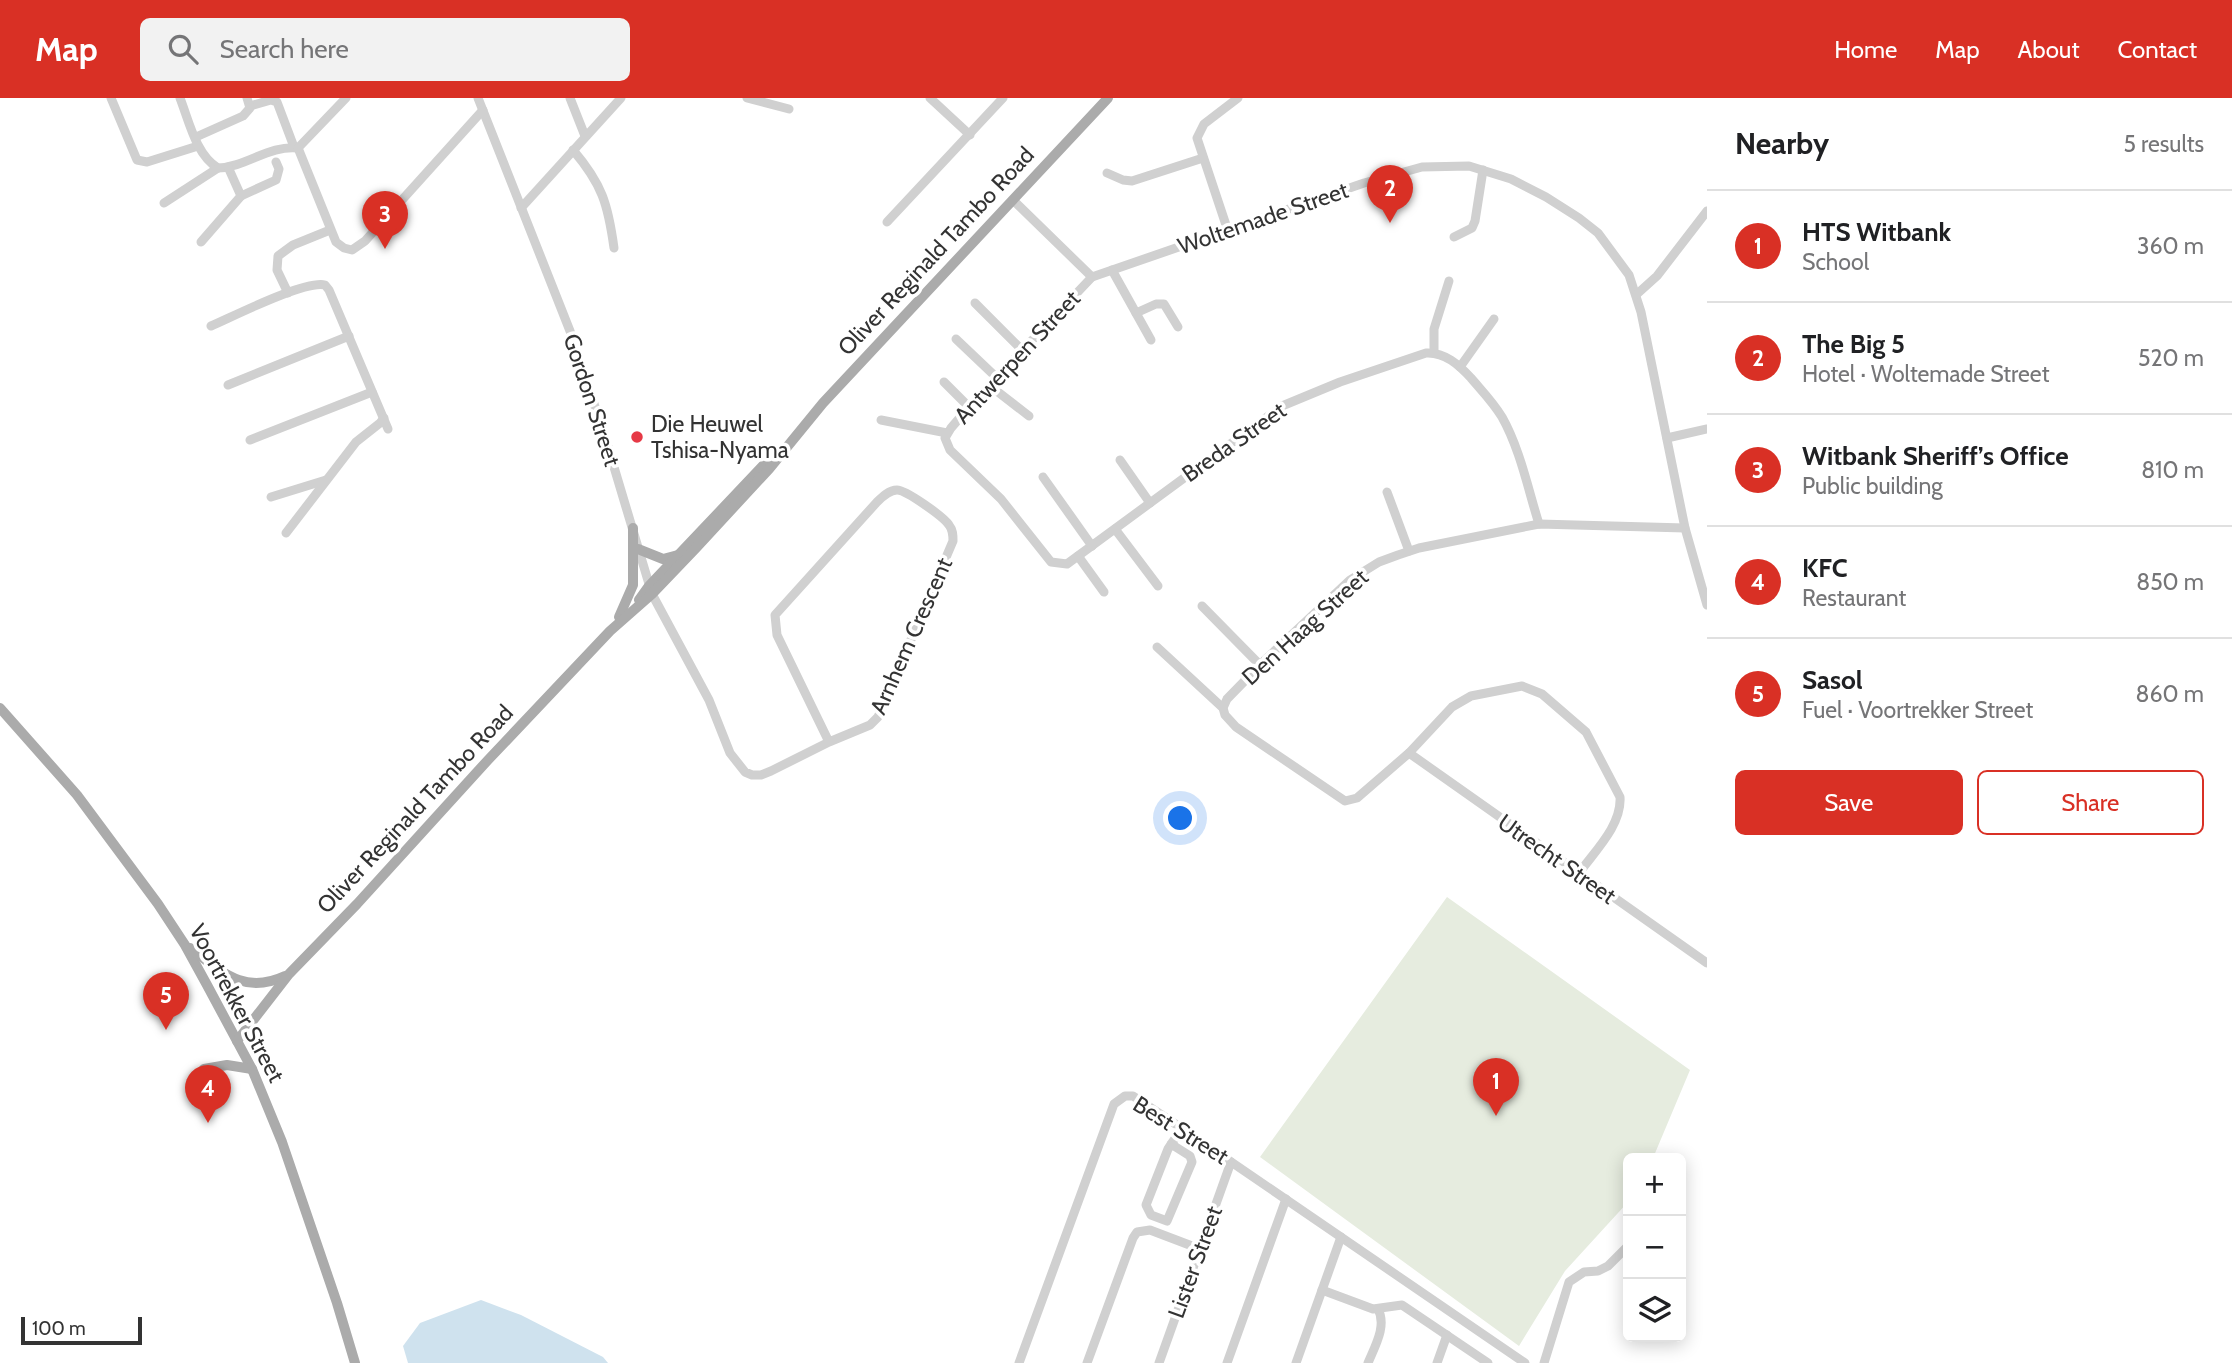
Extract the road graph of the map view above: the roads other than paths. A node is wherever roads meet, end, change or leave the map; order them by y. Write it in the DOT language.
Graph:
graph roads {
  1 [pos="111,98"];
  2 [pos="180,98"];
  3 [pos="346,98"];
  4 [pos="478,98"];
  5 [pos="570,98"];
  6 [pos="621,98"];
  7 [pos="747,98"];
  8 [pos="930,98"];
  9 [pos="1003,98"];
  10 [pos="1108,98"];
  11 [pos="1238,98"];
  12 [pos="248,102"];
  13 [pos="789,109"];
  14 [pos="483,110"];
  15 [pos="970,135"];
  16 [pos="585,136"];
  17 [pos="197,142"];
  18 [pos="296,147"];
  19 [pos="573,150"];
  20 [pos="1203,158"];
  21 [pos="276,162"];
  22 [pos="223,168"];
  23 [pos="1483,170"];
  24 [pos="1107,173"];
  25 [pos="241,196"];
  26 [pos="1013,200"];
  27 [pos="164,202"];
  28 [pos="521,208"];
  29 [pos="1707,211"];
  30 [pos="887,222"];
  31 [pos="330,230"];
  32 [pos="1228,231"];
  33 [pos="1454,237"];
  34 [pos="201,242"];
  35 [pos="614,248"];
  36 [pos="1112,270"];
  37 [pos="1092,277"];
  38 [pos="1449,281"];
  39 [pos="288,293"];
  40 [pos="1637,294"];
  41 [pos="975,303"];
  42 [pos="1136,313"];
  43 [pos="1494,319"];
  44 [pos="211,326"];
  45 [pos="1178,327"];
  46 [pos="349,336"];
  47 [pos="956,339"];
  48 [pos="1151,340"];
  49 [pos="1022,350"];
  50 [pos="1434,353"];
  51 [pos="1460,368"];
  52 [pos="993,381"];
  53 [pos="944,382"];
  54 [pos="228,385"];
  55 [pos="372,392"];
  56 [pos="968,407"];
  57 [pos="1029,416"];
  58 [pos="384,418"];
  59 [pos="881,420"];
  60 [pos="388,429"];
  61 [pos="1707,429"];
  62 [pos="796,433"];
  63 [pos="947,433"];
  64 [pos="1667,438"];
  65 [pos="250,440"];
  66 [pos="1120,460"];
  67 [pos="1043,477"];
  68 [pos="327,480"];
  69 [pos="1387,492"];
  70 [pos="271,497"];
  71 [pos="1150,502"];
  72 [pos="1539,524"];
  73 [pos="633,528"];
  74 [pos="1685,528"];
  75 [pos="1115,529"];
  76 [pos="286,533"];
  77 [pos="1092,546"];
  78 [pos="638,548"];
  79 [pos="1409,551"];
  80 [pos="678,555"];
  81 [pos="1078,556"];
  82 [pos="1158,586"];
  83 [pos="651,590"];
  84 [pos="1104,592"];
  85 [pos="1707,605"];
  86 [pos="1202,606"];
  87 [pos="610,631"];
  88 [pos="1157,647"];
  89 [pos="1260,665"];
  90 [pos="0,708"];
  91 [pos="1223,708"];
  92 [pos="829,742"];
  93 [pos="1409,753"];
  94 [pos="752,775"];
  95 [pos="1579,873"];
  96 [pos="185,944"];
  97 [pos="1707,963"];
  98 [pos="289,974"];
  99 [pos="237,1041"];
  100 [pos="204,1069"];
  101 [pos="252,1069"];
  102 [pos="1183,1129"];
  103 [pos="1171,1144"];
  104 [pos="1231,1162"];
  105 [pos="1286,1199"];
  106 [pos="1341,1237"];
  107 [pos="1200,1249"];
  108 [pos="1623,1251"];
  109 [pos="1322,1290"];
  110 [pos="1378,1309"];
  111 [pos="1447,1335"];
  112 [pos="355,1363"];
  113 [pos="1019,1363"];
  114 [pos="1087,1363"];
  115 [pos="1159,1363"];
  116 [pos="1227,1363"];
  117 [pos="1296,1363"];
  118 [pos="1368,1363"];
  119 [pos="1437,1363"];
  120 [pos="1488,1363"];
  121 [pos="1525,1363"];
  122 [pos="1544,1363"];
  1 -- 17 [label="street"];
  2 -- 17 [label="street"];
  3 -- 18 [label="street"];
  4 -- 14 [label="street, Gordon Street"];
  5 -- 16 [label="street"];
  6 -- 16 [label="street"];
  7 -- 13 [label="street"];
  8 -- 15 [label="street"];
  9 -- 15 [label="street"];
  10 -- 26 [label="main road, Oliver Reginald Tambo Road"];
  11 -- 20 [label="street"];
  12 -- 17 [label="street"];
  12 -- 18 [label="street"];
  14 -- 28 [label="street, Gordon Street"];
  14 -- 31 [label="street"];
  15 -- 30 [label="street"];
  16 -- 19 [label="street"];
  17 -- 22 [label="street"];
  18 -- 22 [label="street"];
  18 -- 31 [label="street"];
  19 -- 28 [label="street"];
  19 -- 35 [label="street"];
  20 -- 24 [label="street"];
  20 -- 32 [label="street"];
  21 -- 25 [label="street"];
  22 -- 25 [label="street"];
  22 -- 27 [label="street"];
  23 -- 32 [label="street, Woltemade Street"];
  23 -- 33 [label="street"];
  23 -- 40 [label="street, Woltemade Street"];
  25 -- 34 [label="street"];
  26 -- 37 [label="street"];
  26 -- 62 [label="main road, Oliver Reginald Tambo Road"];
  28 -- 73 [label="street, Gordon Street"];
  29 -- 40 [label="street"];
  31 -- 39 [label="street"];
  32 -- 36 [label="street, Woltemade Street"];
  36 -- 37 [label="street, Woltemade Street"];
  36 -- 42 [label="street"];
  37 -- 49 [label="street, Antwerpen Street"];
  38 -- 50 [label="street"];
  39 -- 44 [label="street"];
  39 -- 46 [label="street"];
  40 -- 64 [label="street, Woltemade Street"];
  41 -- 49 [label="street"];
  42 -- 45 [label="street"];
  42 -- 48 [label="street"];
  43 -- 51 [label="street"];
  46 -- 54 [label="street"];
  46 -- 55 [label="street"];
  47 -- 52 [label="street"];
  49 -- 52 [label="street, Antwerpen Street"];
  50 -- 51 [label="street"];
  50 -- 71 [label="street, Breda Street"];
  51 -- 72 [label="street"];
  52 -- 56 [label="street, Antwerpen Street"];
  52 -- 57 [label="street"];
  53 -- 56 [label="street"];
  55 -- 58 [label="street"];
  55 -- 65 [label="street"];
  56 -- 63 [label="street, Antwerpen Street"];
  58 -- 60 [label="street"];
  58 -- 68 [label="street"];
  59 -- 63 [label="street"];
  61 -- 64 [label="street"];
  62 -- 80 [label="main road, Oliver Reginald Tambo Road"];
  62 -- 83 [label="main road, Oliver Reginald Tambo Road"];
  63 -- 81 [label="street, Antwerpen Street"];
  64 -- 74 [label="street, Woltemade Street"];
  66 -- 71 [label="street"];
  67 -- 77 [label="street"];
  68 -- 70 [label="street"];
  68 -- 76 [label="street"];
  69 -- 79 [label="street"];
  71 -- 75 [label="street, Breda Street"];
  72 -- 74 [label="street, Den Haag Street"];
  72 -- 79 [label="street, Den Haag Street"];
  73 -- 78 [label="street, Gordon Street"];
  73 -- 87 [label="main road"];
  74 -- 85 [label="street, Woltemade Street"];
  75 -- 77 [label="street, Breda Street"];
  75 -- 82 [label="street"];
  77 -- 81 [label="street, Breda Street"];
  78 -- 80 [label="main road"];
  78 -- 83 [label="street, Gordon Street"];
  79 -- 89 [label="street, Den Haag Street"];
  80 -- 83 [label="main road, Oliver Reginald Tambo Road"];
  81 -- 84 [label="street"];
  83 -- 87 [label="main road, Oliver Reginald Tambo Road"];
  83 -- 94 [label="street, Gordon Street"];
  86 -- 89 [label="street"];
  87 -- 98 [label="main road, Oliver Reginald Tambo Road"];
  88 -- 91 [label="street"];
  89 -- 91 [label="street, Den Haag Street"];
  90 -- 96 [label="main road, Voortrekker Street"];
  91 -- 93 [label="street"];
  92 -- 92 [label="street, Arnhem Crescent"];
  92 -- 94 [label="street, Arnhem Crescent"];
  93 -- 95 [label="street, Utrecht Street"];
  93 -- 95 [label="street"];
  95 -- 97 [label="street, Utrecht Street"];
  96 -- 98 [label="main road"];
  96 -- 99 [label="main road, Voortrekker Street"];
  98 -- 99 [label="main road, Oliver Reginald Tambo Road"];
  99 -- 101 [label="main road, Voortrekker Street"];
  100 -- 101 [label="main road"];
  101 -- 112 [label="main road, Voortrekker Street"];
  102 -- 103 [label="street"];
  102 -- 104 [label="street, Best Street"];
  102 -- 113 [label="street, Best Street"];
  103 -- 103 [label="street"];
  104 -- 105 [label="street, Best Street"];
  104 -- 107 [label="street, Lister Street"];
  105 -- 106 [label="street, Best Street"];
  105 -- 116 [label="street"];
  106 -- 109 [label="street"];
  106 -- 121 [label="street, Best Street"];
  107 -- 114 [label="street"];
  107 -- 115 [label="street, Lister Street"];
  108 -- 122 [label="street"];
  109 -- 110 [label="street"];
  109 -- 117 [label="street"];
  110 -- 111 [label="street"];
  110 -- 118 [label="street"];
  111 -- 119 [label="street"];
  111 -- 120 [label="street"];
}
